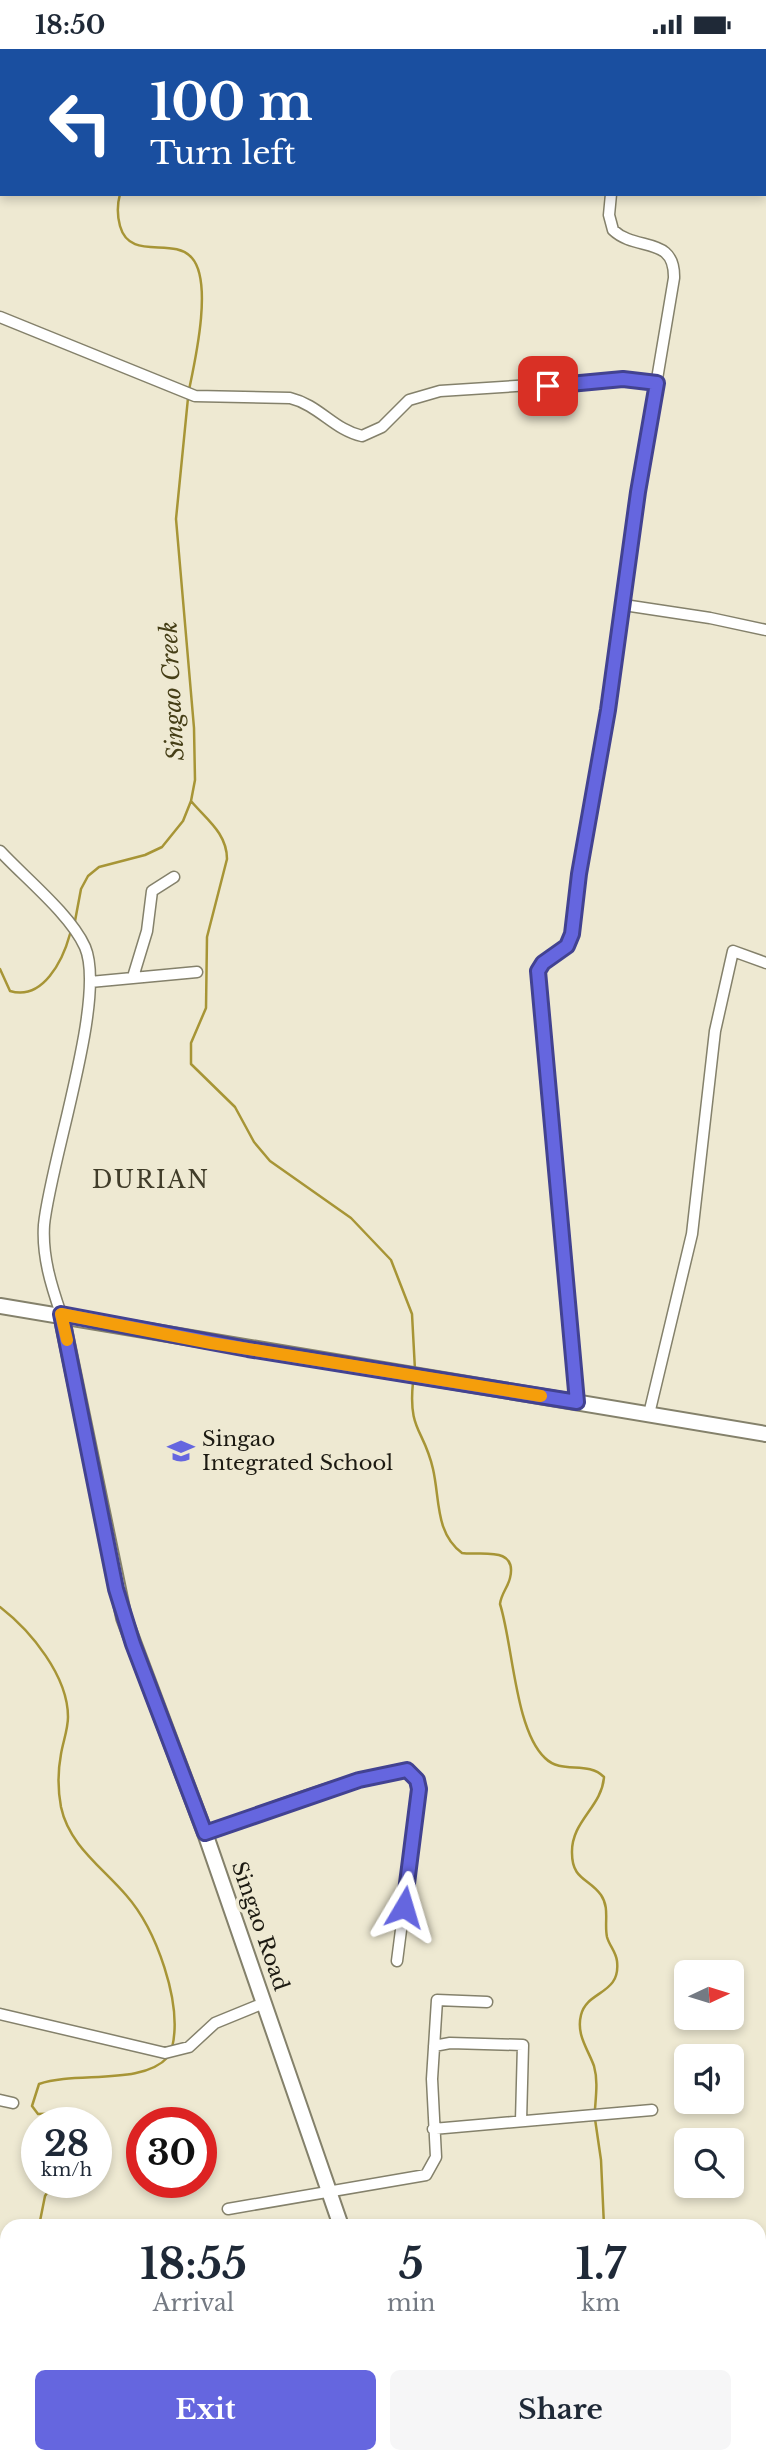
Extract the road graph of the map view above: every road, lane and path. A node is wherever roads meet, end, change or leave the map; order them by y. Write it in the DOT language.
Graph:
graph roads {
  1 [pos="611,196"];
  2 [pos="0,317"];
  3 [pos="657,383"];
  4 [pos="624,605"];
  5 [pos="766,631"];
  6 [pos="0,851"];
  7 [pos="174,877"];
  8 [pos="766,963"];
  9 [pos="197,972"];
  10 [pos="133,977"];
  11 [pos="90,982"];
  12 [pos="0,1306"];
  13 [pos="61,1314"];
  14 [pos="577,1402"];
  15 [pos="649,1414"];
  16 [pos="766,1434"];
  17 [pos="205,1833"];
  18 [pos="397,1961"];
  19 [pos="487,2002"];
  20 [pos="264,2003"];
  21 [pos="0,2014"];
  22 [pos="434,2046"];
  23 [pos="0,2100"];
  24 [pos="13,2103"];
  25 [pos="652,2110"];
  26 [pos="520,2121"];
  27 [pos="433,2129"];
  28 [pos="329,2190"];
  29 [pos="228,2209"];
  30 [pos="339,2219"];
  1 -- 3 [label="street"];
  2 -- 3 [label="street"];
  3 -- 4 [label="street"];
  4 -- 5 [label="street"];
  4 -- 14 [label="street"];
  6 -- 11 [label="street"];
  7 -- 10 [label="street"];
  8 -- 15 [label="street"];
  9 -- 10 [label="street"];
  10 -- 11 [label="street"];
  11 -- 13 [label="street"];
  12 -- 13 [label="street"];
  13 -- 14 [label="street"];
  13 -- 17 [label="street, Singao Road"];
  14 -- 15 [label="street"];
  15 -- 16 [label="street"];
  17 -- 18 [label="street"];
  17 -- 20 [label="street, Singao Road"];
  19 -- 22 [label="street"];
  20 -- 21 [label="street"];
  20 -- 28 [label="street, Singao Road"];
  22 -- 26 [label="street"];
  22 -- 27 [label="street"];
  23 -- 24 [label="street"];
  25 -- 26 [label="street"];
  26 -- 27 [label="street"];
  27 -- 28 [label="street"];
  28 -- 29 [label="street"];
  28 -- 30 [label="street, Singao Road"];
}
